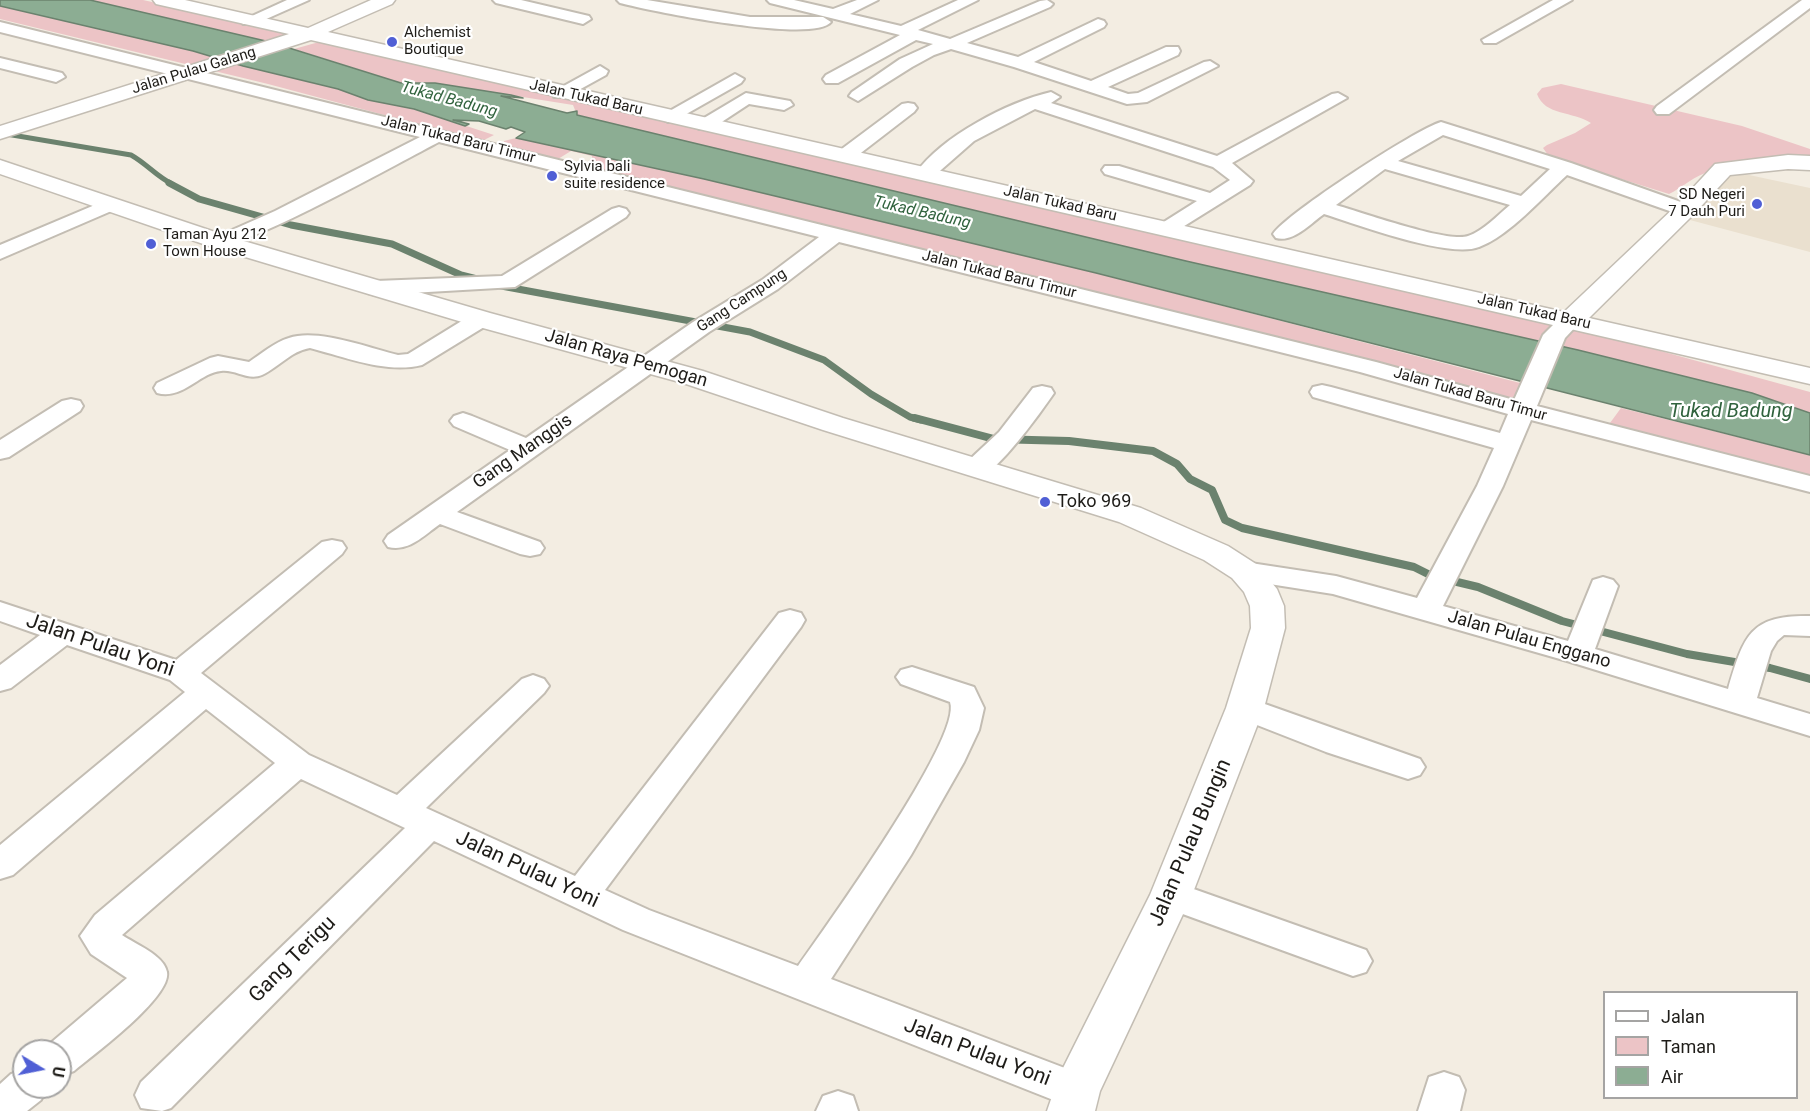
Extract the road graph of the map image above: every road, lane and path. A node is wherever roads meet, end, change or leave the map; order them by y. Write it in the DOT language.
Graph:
graph roads {
  1 [pos="162,0"];
  2 [pos="302,0"];
  3 [pos="386,0"];
  4 [pos="501,0"];
  5 [pos="625,0"];
  6 [pos="775,0"];
  7 [pos="870,0"];
  8 [pos="970,0"];
  9 [pos="1564,0"];
  10 [pos="1810,0"];
  11 [pos="1045,4"];
  12 [pos="841,17"];
  13 [pos="583,19"];
  14 [pos="249,21"];
  15 [pos="1098,24"];
  16 [pos="0,27"];
  17 [pos="909,32"];
  18 [pos="305,36"];
  19 [pos="1490,40"];
  20 [pos="952,44"];
  21 [pos="1172,51"];
  22 [pos="0,63"];
  23 [pos="1020,63"];
  24 [pos="1210,66"];
  25 [pos="600,71"];
  26 [pos="187,73"];
  27 [pos="56,77"];
  28 [pos="735,79"];
  29 [pos="832,79"];
  30 [pos="1087,87"];
  31 [pos="560,93"];
  32 [pos="858,96"];
  33 [pos="1338,98"];
  34 [pos="1034,103"];
  35 [pos="784,105"];
  36 [pos="908,108"];
  37 [pos="1663,110"];
  38 [pos="668,117"];
  39 [pos="705,125"];
  40 [pos="6,129"];
  41 [pos="438,135"];
  42 [pos="846,155"];
  43 [pos="1382,162"];
  44 [pos="1220,163"];
  45 [pos="1810,163"];
  46 [pos="0,167"];
  47 [pos="1564,167"];
  48 [pos="1112,170"];
  49 [pos="926,173"];
  50 [pos="1214,200"];
  51 [pos="1524,203"];
  52 [pos="109,205"];
  53 [pos="1319,206"];
  54 [pos="1686,210"];
  55 [pos="619,213"];
  56 [pos="1166,229"];
  57 [pos="1283,234"];
  58 [pos="835,235"];
  59 [pos="221,242"];
  60 [pos="0,253"];
  61 [pos="376,288"];
  62 [pos="481,319"];
  63 [pos="1562,328"];
  64 [pos="648,364"];
  65 [pos="1810,376"];
  66 [pos="166,388"];
  67 [pos="1322,392"];
  68 [pos="1041,393"];
  69 [pos="71,406"];
  70 [pos="1526,406"];
  71 [pos="463,421"];
  72 [pos="1509,444"];
  73 [pos="527,448"];
  74 [pos="0,451"];
  75 [pos="992,453"];
  76 [pos="1810,484"];
  77 [pos="437,514"];
  78 [pos="398,541"];
  79 [pos="332,548"];
  80 [pos="530,548"];
  81 [pos="1244,571"];
  82 [pos="1603,586"];
  83 [pos="1430,601"];
  84 [pos="6,620"];
  85 [pos="790,620"];
  86 [pos="1810,626"];
  87 [pos="64,633"];
  88 [pos="1583,639"];
  89 [pos="912,677"];
  90 [pos="1748,678"];
  91 [pos="0,681"];
  92 [pos="193,683"];
  93 [pos="533,686"];
  94 [pos="1245,708"];
  95 [pos="1810,725"];
  96 [pos="297,763"];
  97 [pos="1408,767"];
  98 [pos="415,818"];
  99 [pos="0,865"];
  100 [pos="581,895"];
  101 [pos="1171,895"];
  102 [pos="1353,961"];
  103 [pos="805,987"];
  104 [pos="72,1049"];
  105 [pos="156,1095"];
  106 [pos="12,1099"];
  107 [pos="1073,1101"];
  108 [pos="0,1109"];
  1 -- 14 [label="street, Jalan Tukad Baru"];
  2 -- 14 [label="street"];
  3 -- 18 [label="street, Jalan Pulau Galang"];
  4 -- 13 [label="street"];
  5 -- 12 [label="street"];
  6 -- 12 [label="street"];
  7 -- 12 [label="street"];
  8 -- 17 [label="street"];
  9 -- 19 [label="street"];
  10 -- 37 [label="street"];
  11 -- 20 [label="street"];
  12 -- 17 [label="street"];
  14 -- 18 [label="street, Jalan Tukad Baru"];
  15 -- 23 [label="street"];
  16 -- 26 [label="street, Jalan Tukad Baru Timur"];
  17 -- 20 [label="street"];
  17 -- 29 [label="street"];
  18 -- 26 [label="street, Jalan Pulau Galang"];
  18 -- 31 [label="street, Jalan Tukad Baru"];
  20 -- 23 [label="street"];
  20 -- 32 [label="street"];
  21 -- 30 [label="street"];
  22 -- 27 [label="street"];
  23 -- 30 [label="street"];
  24 -- 30 [label="street"];
  25 -- 31 [label="street"];
  26 -- 40 [label="street, Jalan Pulau Galang"];
  26 -- 41 [label="street, Jalan Tukad Baru Timur"];
  28 -- 38 [label="street"];
  30 -- 34 [label="street"];
  31 -- 38 [label="street, Jalan Tukad Baru"];
  33 -- 44 [label="street"];
  34 -- 44 [label="street"];
  34 -- 49 [label="street"];
  35 -- 39 [label="street"];
  36 -- 42 [label="street"];
  38 -- 39 [label="street, Jalan Tukad Baru"];
  39 -- 42 [label="street, Jalan Tukad Baru"];
  41 -- 58 [label="street, Jalan Tukad Baru Timur"];
  41 -- 59 [label="street"];
  42 -- 49 [label="street, Jalan Tukad Baru"];
  43 -- 47 [label="street"];
  43 -- 51 [label="street"];
  43 -- 53 [label="street"];
  44 -- 50 [label="street"];
  45 -- 54 [label="street"];
  46 -- 52 [label="street, Jalan Raya Pemogan"];
  47 -- 51 [label="street"];
  47 -- 54 [label="street"];
  48 -- 50 [label="street"];
  49 -- 56 [label="street, Jalan Tukad Baru"];
  50 -- 56 [label="street"];
  51 -- 53 [label="street"];
  52 -- 59 [label="street, Jalan Raya Pemogan"];
  52 -- 60 [label="street"];
  53 -- 57 [label="street"];
  54 -- 63 [label="street"];
  55 -- 61 [label="street"];
  56 -- 63 [label="street, Jalan Tukad Baru"];
  58 -- 64 [label="street, Gang Campung"];
  58 -- 70 [label="street, Jalan Tukad Baru Timur"];
  59 -- 61 [label="street, Jalan Raya Pemogan"];
  61 -- 62 [label="street, Jalan Raya Pemogan"];
  62 -- 64 [label="street, Jalan Raya Pemogan"];
  62 -- 66 [label="street"];
  63 -- 65 [label="street, Jalan Tukad Baru"];
  63 -- 70 [label="street"];
  64 -- 73 [label="street, Gang Manggis"];
  64 -- 75 [label="street, Jalan Raya Pemogan"];
  67 -- 72 [label="street"];
  68 -- 75 [label="street"];
  69 -- 74 [label="street"];
  70 -- 72 [label="street"];
  70 -- 76 [label="street, Jalan Tukad Baru Timur"];
  71 -- 73 [label="street"];
  72 -- 83 [label="street"];
  73 -- 77 [label="street, Gang Manggis"];
  75 -- 81 [label="street, Jalan Raya Pemogan"];
  77 -- 78 [label="street, Gang Manggis"];
  77 -- 80 [label="street"];
  79 -- 92 [label="street"];
  81 -- 83 [label="street, Jalan Pulau Enggano"];
  81 -- 94 [label="street, Jalan Pulau Bungin"];
  82 -- 88 [label="street"];
  83 -- 88 [label="street, Jalan Pulau Enggano"];
  84 -- 87 [label="street, Jalan Pulau Yoni"];
  85 -- 100 [label="street"];
  86 -- 90 [label="street"];
  87 -- 91 [label="street"];
  87 -- 92 [label="street, Jalan Pulau Yoni"];
  88 -- 90 [label="street, Jalan Pulau Enggano"];
  89 -- 103 [label="street"];
  90 -- 95 [label="street, Jalan Pulau Enggano"];
  92 -- 96 [label="street, Jalan Pulau Yoni"];
  92 -- 99 [label="street"];
  93 -- 98 [label="street, Gang Terigu"];
  94 -- 97 [label="street"];
  94 -- 101 [label="street, Jalan Pulau Bungin"];
  96 -- 98 [label="street, Jalan Pulau Yoni"];
  96 -- 104 [label="street"];
  98 -- 100 [label="street, Jalan Pulau Yoni"];
  98 -- 105 [label="street, Gang Terigu"];
  100 -- 103 [label="street, Jalan Pulau Yoni"];
  101 -- 102 [label="street"];
  101 -- 107 [label="street, Jalan Pulau Bungin"];
  103 -- 107 [label="street, Jalan Pulau Yoni"];
  106 -- 108 [label="street"];
}
